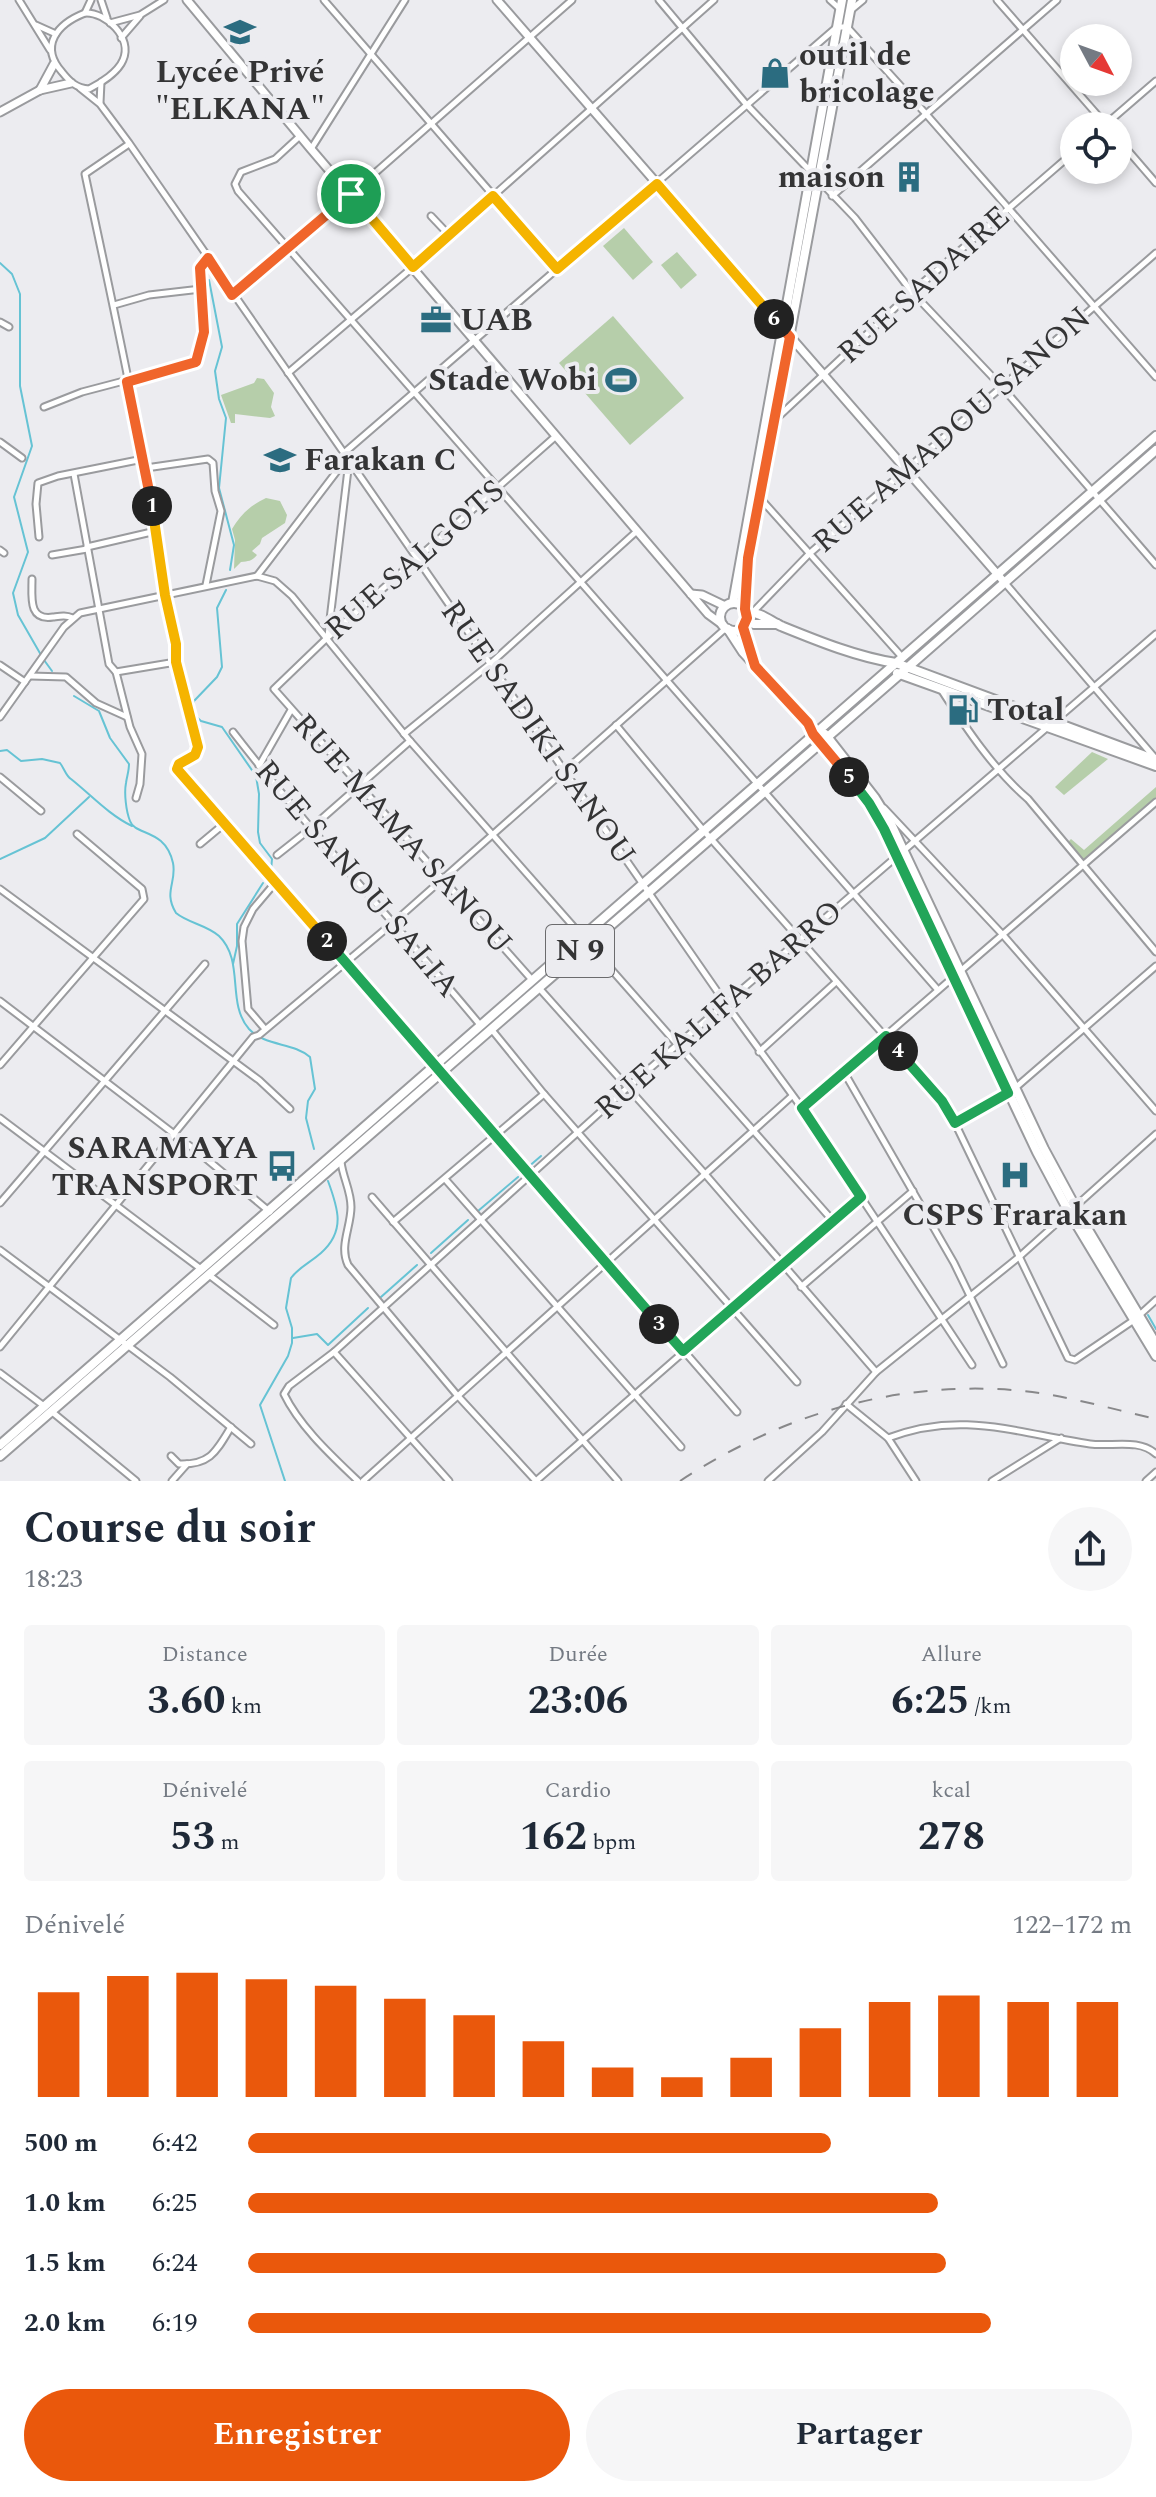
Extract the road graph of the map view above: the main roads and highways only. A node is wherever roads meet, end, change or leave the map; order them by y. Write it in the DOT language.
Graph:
graph roads {
  1 [pos="852,0"];
  2 [pos="844,7"];
  3 [pos="842,27"];
  4 [pos="1156,436"];
  5 [pos="1156,450"];
  6 [pos="1095,497"];
  7 [pos="1002,579"];
  8 [pos="729,604"];
  9 [pos="747,616"];
  10 [pos="726,627"];
  11 [pos="896,664"];
  12 [pos="755,666"];
  13 [pos="904,671"];
  14 [pos="816,731"];
  15 [pos="825,740"];
  16 [pos="1156,762"];
  17 [pos="900,853"];
  18 [pos="646,888"];
  19 [pos="536,984"];
  20 [pos="438,1069"];
  21 [pos="205,1272"];
  22 [pos="1136,1318"];
  23 [pos="1156,1344"];
  24 [pos="1156,1356"];
  25 [pos="48,1409"];
  26 [pos="0,1445"];
  27 [pos="0,1456"];
  1 -- 2 [label="main road"];
  2 -- 3 [label="main road"];
  3 -- 8 [label="main road"];
  3 -- 9 [label="main road"];
  4 -- 6 [label="main road"];
  5 -- 6 [label="main road"];
  6 -- 7 [label="main road"];
  7 -- 11 [label="main road"];
  7 -- 13 [label="main road"];
  8 -- 9 [label="main road"];
  8 -- 10 [label="main road"];
  9 -- 10 [label="main road"];
  9 -- 11 [label="main road"];
  9 -- 12 [label="main road"];
  10 -- 12 [label="main road"];
  11 -- 13 [label="main road"];
  11 -- 14 [label="main road, N 9"];
  12 -- 14 [label="main road"];
  13 -- 15 [label="main road, N 9"];
  13 -- 16 [label="main road"];
  14 -- 15 [label="main road"];
  14 -- 18 [label="main road, N 9"];
  15 -- 17 [label="main road"];
  15 -- 17 [label="main road"];
  15 -- 18 [label="main road, N 9"];
  17 -- 22 [label="main road"];
  18 -- 19 [label="main road, N 9"];
  19 -- 20 [label="main road, N 9"];
  19 -- 20 [label="main road, N 9"];
  20 -- 21 [label="main road, N 9"];
  20 -- 21 [label="main road, N 9"];
  21 -- 25 [label="main road, N 9"];
  22 -- 23 [label="main road"];
  22 -- 24 [label="main road"];
  25 -- 26 [label="main road, N 9"];
  25 -- 27 [label="main road, N 9"];
}
